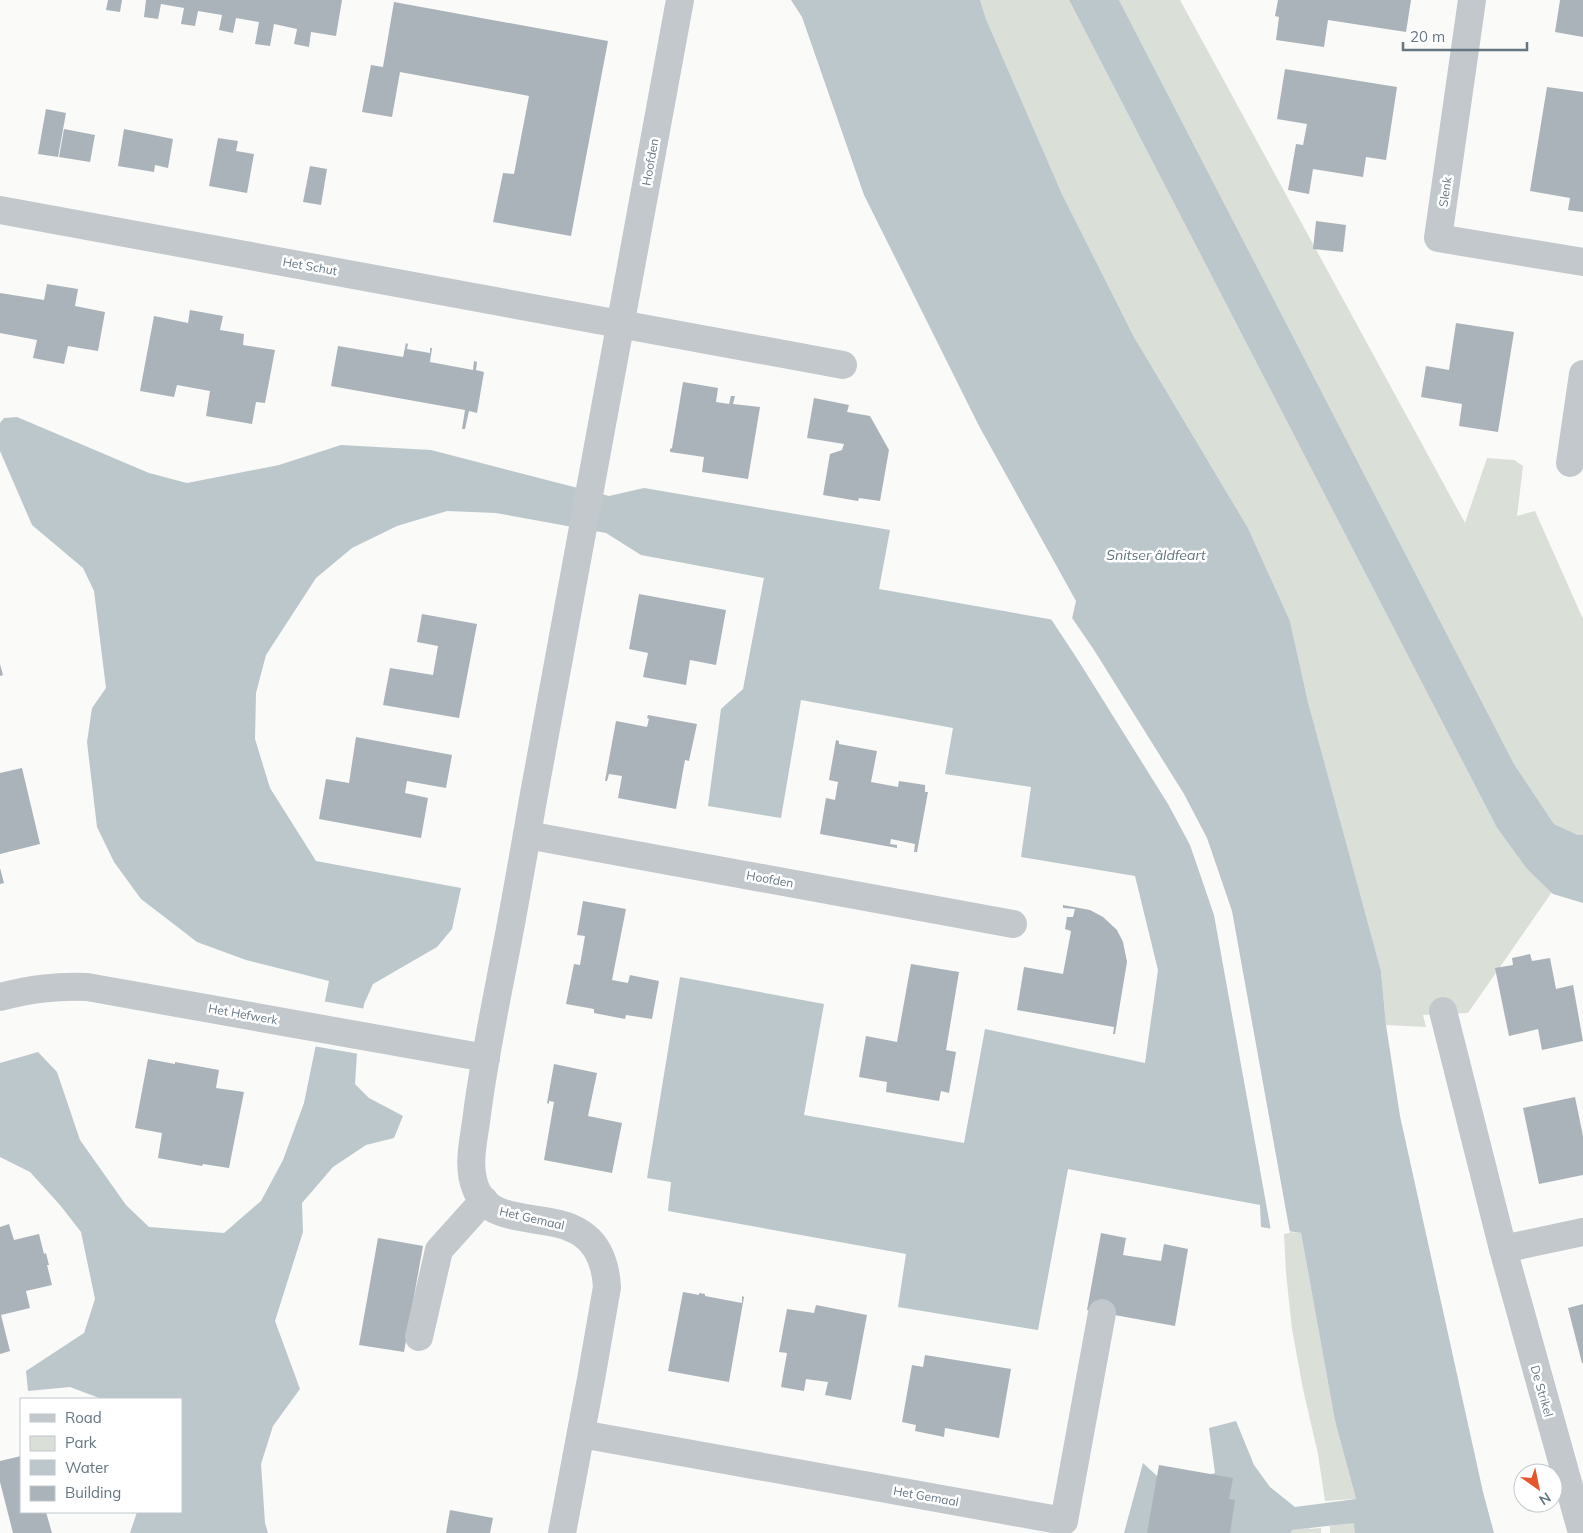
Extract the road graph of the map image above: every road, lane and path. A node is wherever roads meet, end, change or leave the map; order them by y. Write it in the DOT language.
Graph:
graph roads {
  1 [pos="680,0"];
  2 [pos="1472,0"];
  3 [pos="0,210"];
  4 [pos="1583,262"];
  5 [pos="620,323"];
  6 [pos="843,365"];
  7 [pos="1583,374"];
  8 [pos="1570,463"];
  9 [pos="527,835"];
  10 [pos="1013,924"];
  11 [pos="0,997"];
  12 [pos="1443,1011"];
  13 [pos="486,1058"];
  14 [pos="484,1200"];
  15 [pos="1583,1232"];
  16 [pos="1503,1249"];
  17 [pos="1102,1313"];
  18 [pos="419,1337"];
  19 [pos="581,1434"];
  20 [pos="562,1533"];
  21 [pos="1582,1533"];
  1 -- 5 [label="street, Hoofden"];
  2 -- 4 [label="street, Slenk"];
  3 -- 5 [label="street, Het Schut"];
  5 -- 6 [label="street"];
  5 -- 9 [label="street, Hoofden"];
  7 -- 8 [label="street"];
  9 -- 10 [label="street, Hoofden"];
  9 -- 13 [label="street"];
  11 -- 13 [label="street, Het Hefwerk"];
  12 -- 16 [label="street, De Strikel"];
  13 -- 14 [label="street, Het Gemaal"];
  14 -- 18 [label="street, Het Gemaal"];
  14 -- 19 [label="street, Het Gemaal"];
  15 -- 16 [label="street"];
  16 -- 21 [label="street, De Strikel"];
  17 -- 19 [label="street, Het Gemaal"];
  19 -- 20 [label="street, Het Gemaal"];
}
